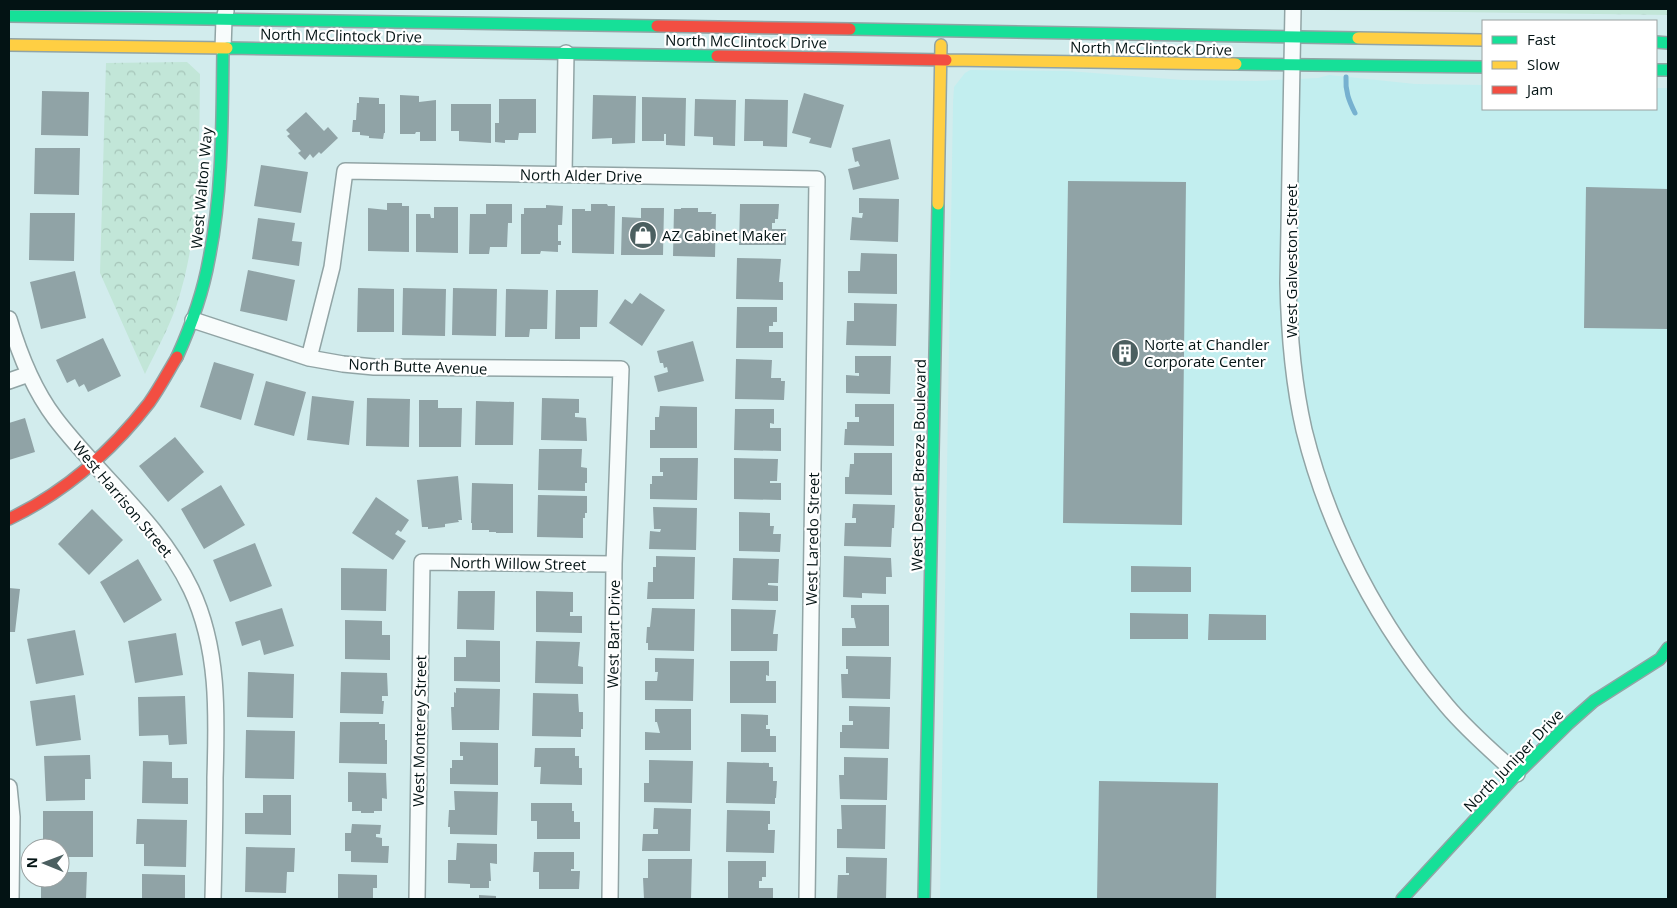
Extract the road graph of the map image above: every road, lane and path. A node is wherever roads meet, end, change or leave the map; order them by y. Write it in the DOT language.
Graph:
graph roads {
  1 [pos="1293,9"];
  2 [pos="224,12"];
  3 [pos="9,16"];
  4 [pos="941,31"];
  5 [pos="1293,36"];
  6 [pos="1482,40"];
  7 [pos="9,45"];
  8 [pos="223,49"];
  9 [pos="566,53"];
  10 [pos="941,60"];
  11 [pos="1292,64"];
  12 [pos="1482,67"];
  13 [pos="564,174"];
  14 [pos="817,179"];
  15 [pos="9,318"];
  16 [pos="193,320"];
  17 [pos="309,358"];
  18 [pos="621,369"];
  19 [pos="29,374"];
  20 [pos="9,381"];
  21 [pos="94,464"];
  22 [pos="9,519"];
  23 [pos="422,562"];
  24 [pos="614,564"];
  25 [pos="1668,648"];
  26 [pos="1664,659"];
  27 [pos="1517,774"];
  28 [pos="9,787"];
  29 [pos="11,899"];
  30 [pos="213,899"];
  31 [pos="417,899"];
  32 [pos="610,899"];
  33 [pos="806,899"];
  34 [pos="924,899"];
  35 [pos="1402,899"];
  1 -- 5 [label="street, West Galveston Street"];
  2 -- 3 [label="main road, North McClintock Drive"];
  2 -- 4 [label="main road, North McClintock Drive"];
  2 -- 8 [label="street"];
  4 -- 5 [label="main road, North McClintock Drive"];
  4 -- 10 [label="main road, West Desert Breeze Boulevard"];
  5 -- 6 [label="main road, North McClintock Drive"];
  5 -- 11 [label="street, West Galveston Street"];
  7 -- 8 [label="main road, North McClintock Drive"];
  8 -- 9 [label="main road, North McClintock Drive"];
  8 -- 16 [label="main road, West Walton Way"];
  9 -- 10 [label="main road, North McClintock Drive"];
  9 -- 13 [label="street"];
  10 -- 11 [label="main road, North McClintock Drive"];
  10 -- 34 [label="main road, West Desert Breeze Boulevard"];
  11 -- 12 [label="main road, North McClintock Drive"];
  11 -- 27 [label="street, West Galveston Street"];
  13 -- 14 [label="street, North Alder Drive"];
  13 -- 17 [label="street, North Alder Drive"];
  14 -- 33 [label="street, West Laredo Street"];
  15 -- 19 [label="street, West Harrison Street"];
  16 -- 17 [label="street, North Butte Avenue"];
  16 -- 21 [label="main road, West Walton Way"];
  17 -- 18 [label="street, North Butte Avenue"];
  18 -- 24 [label="street, West Bart Drive"];
  19 -- 20 [label="street"];
  19 -- 21 [label="street, West Harrison Street"];
  21 -- 22 [label="main road, West Walton Way"];
  21 -- 30 [label="street, West Harrison Street"];
  23 -- 24 [label="street, North Willow Street"];
  23 -- 31 [label="street, West Monterey Street"];
  24 -- 32 [label="street, West Bart Drive"];
  25 -- 26 [label="main road, North Juniper Drive"];
  26 -- 27 [label="main road, North Juniper Drive"];
  27 -- 35 [label="main road, North Juniper Drive"];
  28 -- 29 [label="street"];
}
